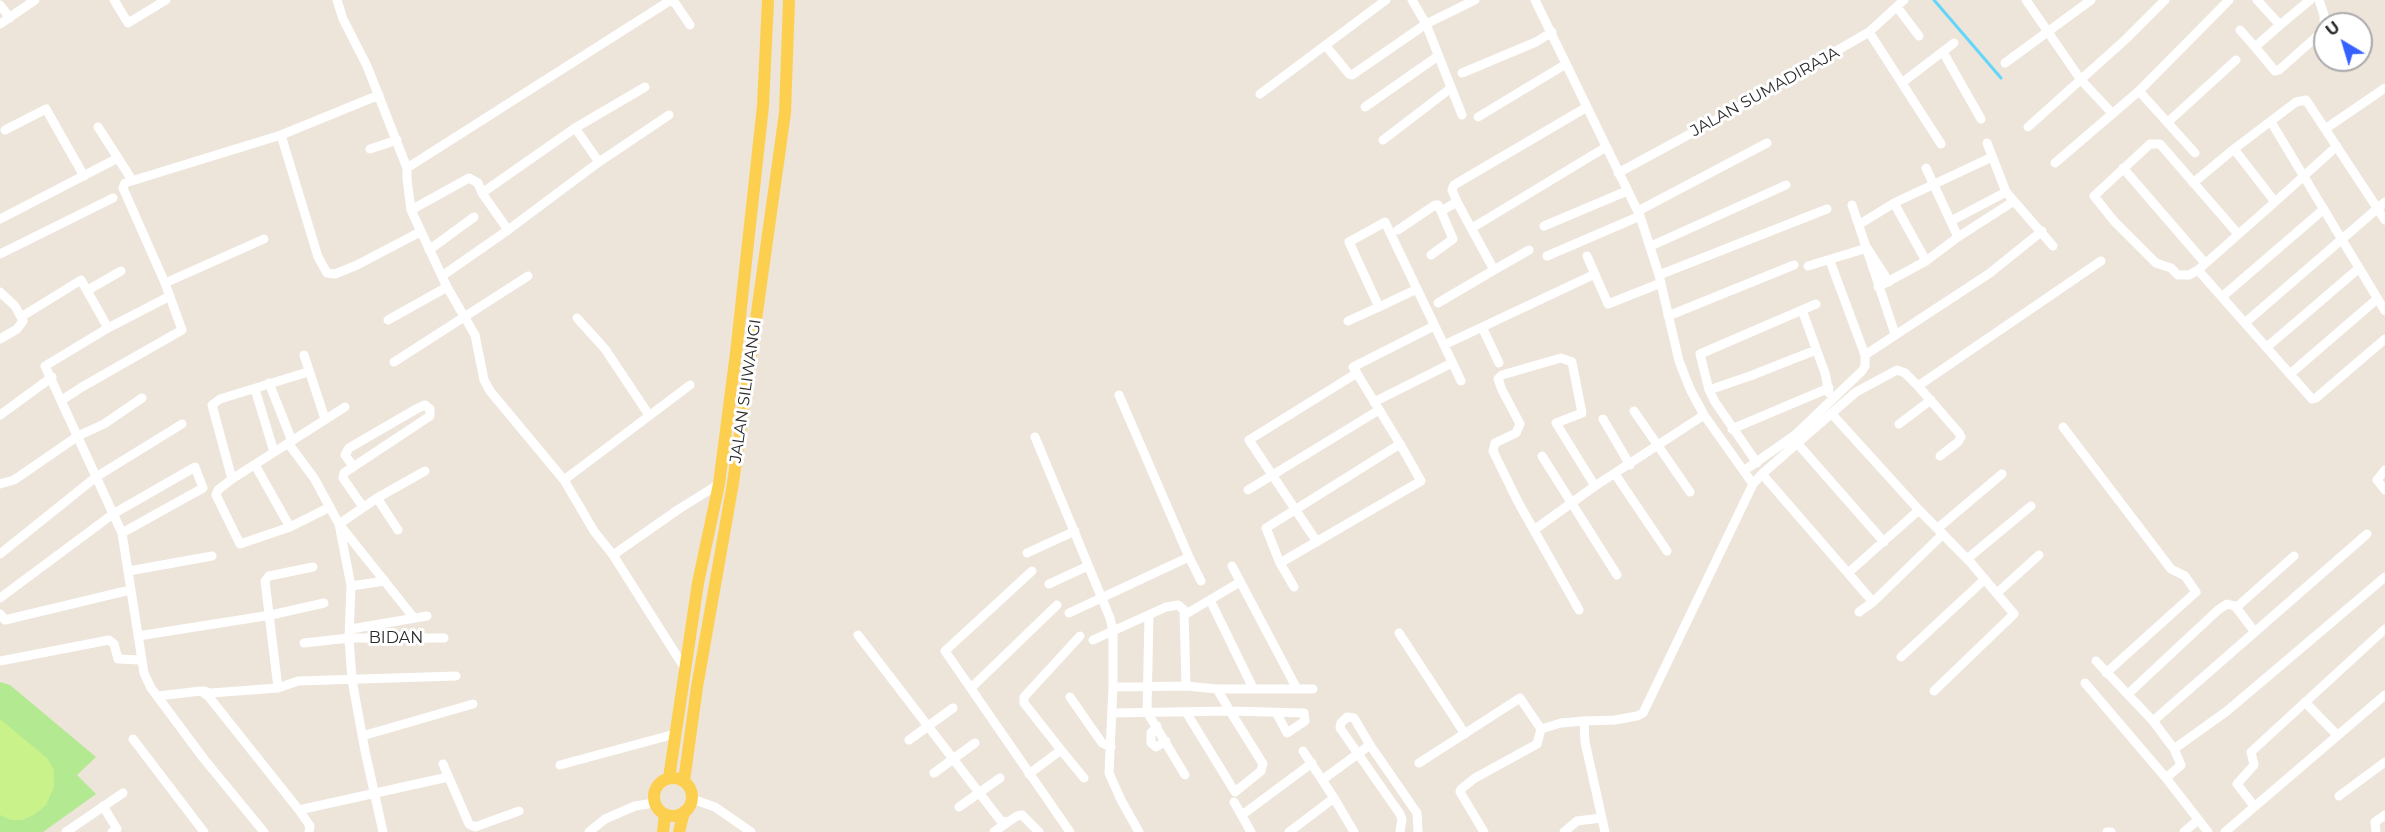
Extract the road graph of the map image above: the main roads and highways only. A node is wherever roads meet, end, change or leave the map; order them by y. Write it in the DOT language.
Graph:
graph roads {
  1 [pos="768,0"];
  2 [pos="789,0"];
  3 [pos="669,778"];
  4 [pos="684,781"];
  5 [pos="684,812"];
  6 [pos="665,814"];
  7 [pos="663,832"];
  8 [pos="679,832"];
  1 -- 3 [label="main road, JALAN SILIWANGI"];
  2 -- 4 [label="main road, JALAN SILIWANGI"];
  3 -- 4 [label="main road"];
  3 -- 6 [label="main road"];
  4 -- 5 [label="main road"];
  5 -- 6 [label="main road"];
  5 -- 8 [label="main road"];
  6 -- 7 [label="main road"];
}
